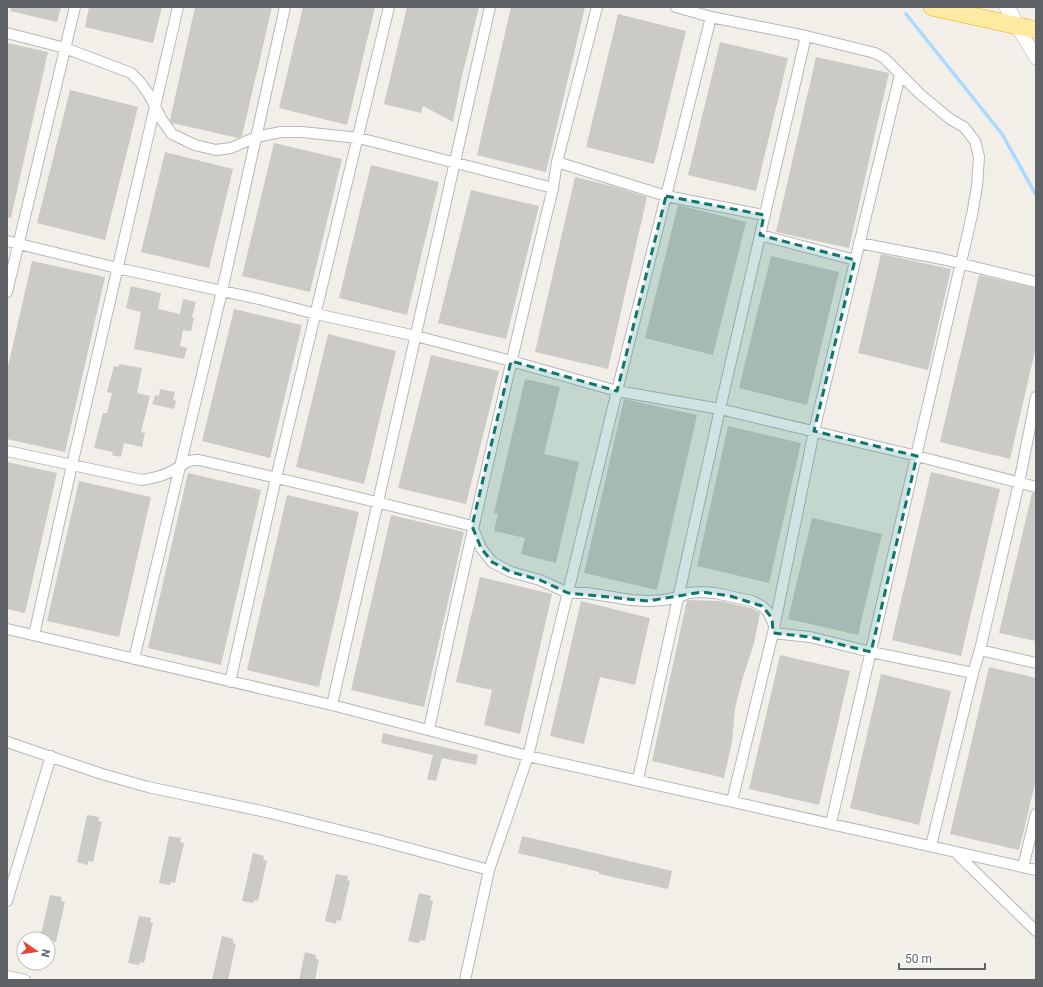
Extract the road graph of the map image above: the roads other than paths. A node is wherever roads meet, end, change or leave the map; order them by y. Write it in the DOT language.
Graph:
graph roads {
  1 [pos="75,7"];
  2 [pos="178,7"];
  3 [pos="285,7"];
  4 [pos="389,7"];
  5 [pos="490,7"];
  6 [pos="597,7"];
  7 [pos="676,7"];
  8 [pos="932,7"];
  9 [pos="1007,7"];
  10 [pos="711,17"];
  11 [pos="1017,26"];
  12 [pos="1036,30"];
  13 [pos="7,33"];
  14 [pos="806,36"];
  15 [pos="65,48"];
  16 [pos="1036,58"];
  17 [pos="900,75"];
  18 [pos="155,105"];
  19 [pos="256,137"];
  20 [pos="359,138"];
  21 [pos="557,162"];
  22 [pos="456,163"];
  23 [pos="553,188"];
  24 [pos="666,196"];
  25 [pos="764,215"];
  26 [pos="760,236"];
  27 [pos="7,241"];
  28 [pos="859,243"];
  29 [pos="18,244"];
  30 [pos="855,260"];
  31 [pos="961,264"];
  32 [pos="117,268"];
  33 [pos="1036,282"];
  34 [pos="222,290"];
  35 [pos="7,292"];
  36 [pos="316,314"];
  37 [pos="416,336"];
  38 [pos="511,361"];
  39 [pos="617,391"];
  40 [pos="1036,397"];
  41 [pos="720,409"];
  42 [pos="814,431"];
  43 [pos="7,451"];
  44 [pos="917,456"];
  45 [pos="72,464"];
  46 [pos="180,465"];
  47 [pos="276,478"];
  48 [pos="1019,483"];
  49 [pos="1036,487"];
  50 [pos="379,502"];
  51 [pos="472,526"];
  52 [pos="568,593"];
  53 [pos="679,597"];
  54 [pos="7,629"];
  55 [pos="774,630"];
  56 [pos="34,635"];
  57 [pos="980,650"];
  58 [pos="871,652"];
  59 [pos="134,659"];
  60 [pos="1036,663"];
  61 [pos="973,673"];
  62 [pos="230,682"];
  63 [pos="332,705"];
  64 [pos="429,729"];
  65 [pos="7,742"];
  66 [pos="52,756"];
  67 [pos="528,756"];
  68 [pos="638,780"];
  69 [pos="732,801"];
  70 [pos="1036,814"];
  71 [pos="830,823"];
  72 [pos="931,846"];
  73 [pos="955,852"];
  74 [pos="1023,867"];
  75 [pos="489,870"];
  76 [pos="1036,870"];
  77 [pos="7,900"];
  78 [pos="1036,931"];
  79 [pos="7,976"];
  80 [pos="25,980"];
  81 [pos="465,980"];
  1 -- 15 [label="street"];
  2 -- 18 [label="street"];
  3 -- 19 [label="street"];
  4 -- 20 [label="street"];
  5 -- 22 [label="street"];
  6 -- 21 [label="street"];
  7 -- 10 [label="street"];
  8 -- 11 [label="highway"];
  9 -- 11 [label="main road"];
  10 -- 14 [label="street"];
  10 -- 24 [label="street"];
  11 -- 12 [label="highway"];
  11 -- 16 [label="street"];
  13 -- 15 [label="street"];
  14 -- 17 [label="street"];
  14 -- 25 [label="street"];
  15 -- 18 [label="street"];
  15 -- 29 [label="street"];
  17 -- 28 [label="street"];
  17 -- 31 [label="street"];
  18 -- 19 [label="street"];
  18 -- 32 [label="street"];
  19 -- 20 [label="street"];
  19 -- 34 [label="street"];
  20 -- 22 [label="street"];
  20 -- 36 [label="street"];
  21 -- 23 [label="street"];
  21 -- 24 [label="street"];
  22 -- 23 [label="street"];
  22 -- 37 [label="street"];
  23 -- 38 [label="street"];
  24 -- 25 [label="street"];
  24 -- 39 [label="street"];
  25 -- 26 [label="street"];
  26 -- 30 [label="street"];
  26 -- 41 [label="street"];
  27 -- 29 [label="street"];
  28 -- 30 [label="street"];
  28 -- 31 [label="street"];
  29 -- 32 [label="street"];
  29 -- 35 [label="street"];
  30 -- 42 [label="street"];
  31 -- 33 [label="street"];
  31 -- 44 [label="street"];
  32 -- 34 [label="street"];
  32 -- 45 [label="street"];
  34 -- 36 [label="street"];
  34 -- 46 [label="street"];
  36 -- 37 [label="street"];
  36 -- 47 [label="street"];
  37 -- 38 [label="street"];
  37 -- 50 [label="street"];
  38 -- 39 [label="street"];
  38 -- 51 [label="street"];
  39 -- 41 [label="street"];
  39 -- 52 [label="street"];
  40 -- 48 [label="street"];
  41 -- 42 [label="street"];
  41 -- 53 [label="street"];
  42 -- 44 [label="street"];
  42 -- 55 [label="street"];
  43 -- 45 [label="street"];
  44 -- 48 [label="street"];
  44 -- 58 [label="street"];
  45 -- 46 [label="street"];
  45 -- 56 [label="street"];
  46 -- 47 [label="street"];
  46 -- 59 [label="street"];
  47 -- 50 [label="street"];
  47 -- 62 [label="street"];
  48 -- 49 [label="street"];
  48 -- 57 [label="street"];
  50 -- 51 [label="street"];
  50 -- 63 [label="street"];
  51 -- 52 [label="street"];
  51 -- 64 [label="street"];
  52 -- 53 [label="street"];
  52 -- 67 [label="street"];
  53 -- 55 [label="street"];
  53 -- 68 [label="street"];
  54 -- 56 [label="street"];
  55 -- 58 [label="street"];
  55 -- 69 [label="street"];
  56 -- 59 [label="street"];
  57 -- 60 [label="street"];
  57 -- 61 [label="street"];
  58 -- 61 [label="street"];
  58 -- 71 [label="street"];
  59 -- 62 [label="street"];
  61 -- 72 [label="street"];
  62 -- 63 [label="street"];
  63 -- 64 [label="street"];
  64 -- 67 [label="street"];
  65 -- 66 [label="street"];
  66 -- 75 [label="street"];
  66 -- 77 [label="street"];
  67 -- 68 [label="street"];
  67 -- 75 [label="street"];
  68 -- 69 [label="street"];
  69 -- 71 [label="street"];
  70 -- 74 [label="street"];
  71 -- 72 [label="street"];
  72 -- 73 [label="street"];
  73 -- 74 [label="street"];
  73 -- 78 [label="street"];
  74 -- 76 [label="street"];
  75 -- 81 [label="street"];
  79 -- 80 [label="street"];
}
